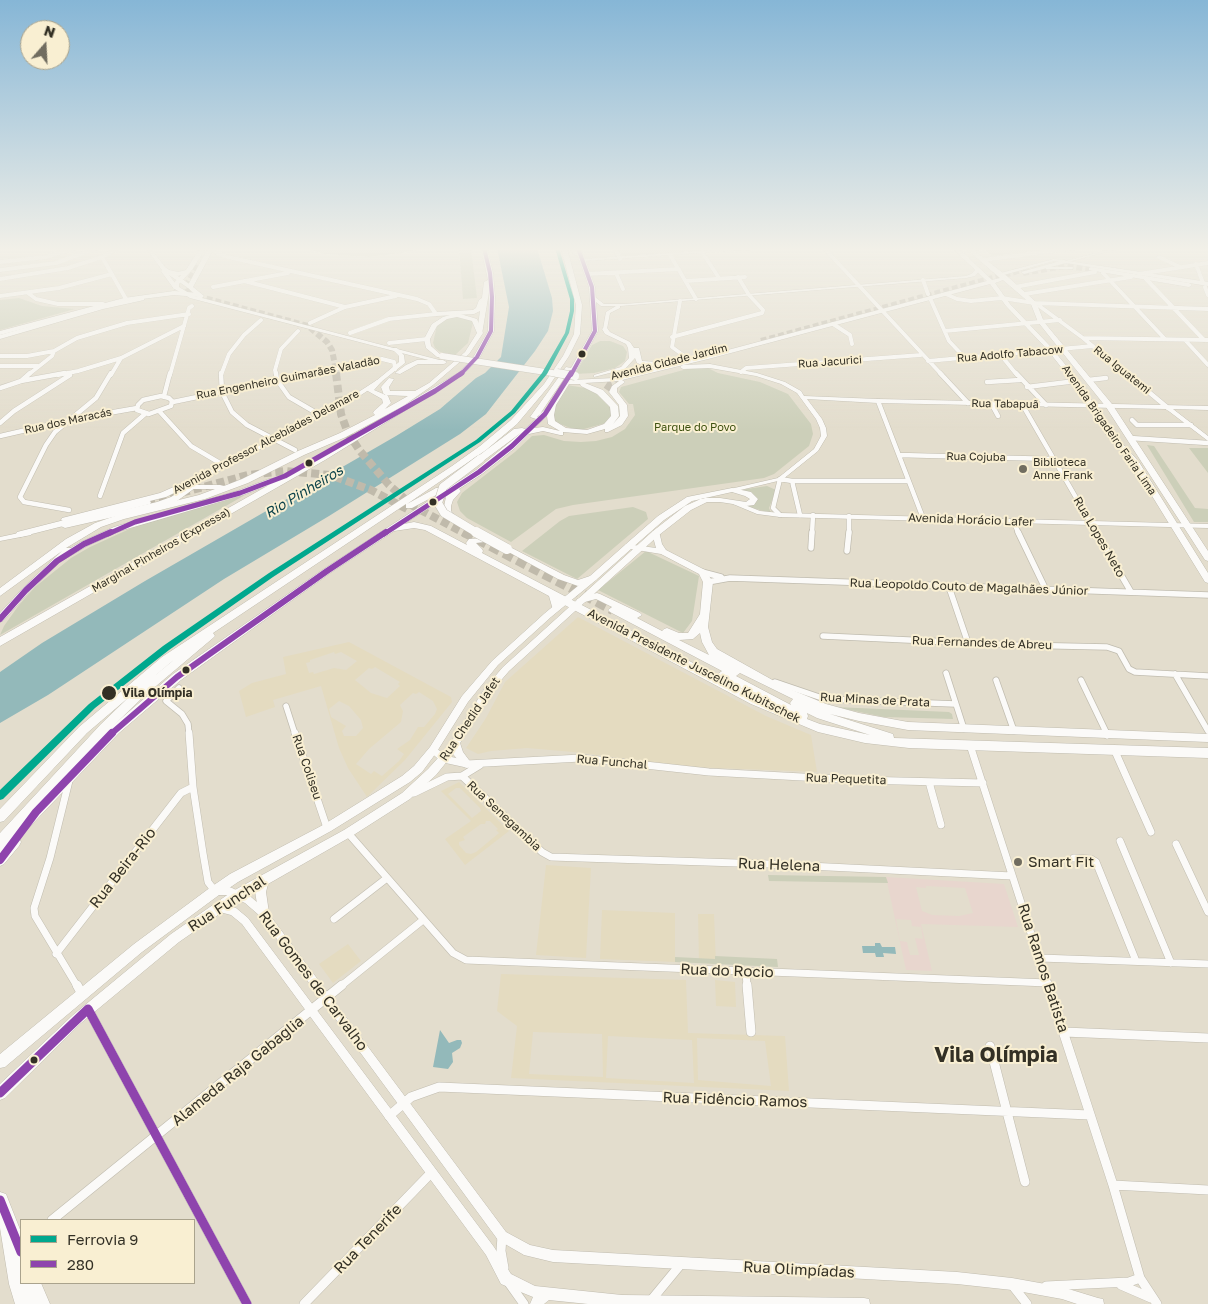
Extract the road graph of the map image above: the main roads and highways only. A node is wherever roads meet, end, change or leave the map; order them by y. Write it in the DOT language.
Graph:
graph roads {
  1 [pos="81,309"];
  2 [pos="96,309"];
  3 [pos="102,309"];
  4 [pos="248,309"];
  5 [pos="254,309"];
  6 [pos="478,309"];
  7 [pos="483,309"];
  8 [pos="493,309"];
  9 [pos="578,309"];
  10 [pos="594,309"];
  11 [pos="882,309"];
  12 [pos="1012,309"];
  13 [pos="1036,309"];
  14 [pos="457,315"];
  15 [pos="595,317"];
  16 [pos="849,318"];
  17 [pos="605,329"];
  18 [pos="480,333"];
  19 [pos="0,336"];
  20 [pos="765,341"];
  21 [pos="587,348"];
  22 [pos="395,350"];
  23 [pos="631,351"];
  24 [pos="710,357"];
  25 [pos="442,359"];
  26 [pos="664,364"];
  27 [pos="395,369"];
  28 [pos="584,378"];
  29 [pos="390,379"];
  30 [pos="620,379"];
  31 [pos="572,380"];
  32 [pos="379,381"];
  33 [pos="370,390"];
  34 [pos="543,390"];
  35 [pos="607,390"];
  36 [pos="419,392"];
  37 [pos="359,394"];
  38 [pos="553,405"];
  39 [pos="320,414"];
  40 [pos="364,424"];
  41 [pos="1104,425"];
  42 [pos="524,432"];
  43 [pos="603,432"];
  44 [pos="1130,438"];
  45 [pos="341,445"];
  46 [pos="1120,446"];
  47 [pos="1138,450"];
  48 [pos="481,458"];
  49 [pos="225,466"];
  50 [pos="479,472"];
  51 [pos="202,481"];
  52 [pos="245,481"];
  53 [pos="183,487"];
  54 [pos="193,487"];
  55 [pos="214,488"];
  56 [pos="439,490"];
  57 [pos="202,497"];
  58 [pos="147,502"];
  59 [pos="735,503"];
  60 [pos="656,533"];
  61 [pos="20,534"];
  62 [pos="379,536"];
  63 [pos="0,540"];
  64 [pos="481,540"];
  65 [pos="336,546"];
  66 [pos="629,546"];
  67 [pos="641,546"];
  68 [pos="663,552"];
  69 [pos="517,554"];
  70 [pos="349,556"];
  71 [pos="1208,558"];
  72 [pos="59,560"];
  73 [pos="489,560"];
  74 [pos="593,578"];
  75 [pos="1208,580"];
  76 [pos="0,593"];
  77 [pos="554,594"];
  78 [pos="575,600"];
  79 [pos="556,608"];
  80 [pos="704,614"];
  81 [pos="232,615"];
  82 [pos="0,619"];
  83 [pos="0,642"];
  84 [pos="838,721"];
  85 [pos="908,726"];
  86 [pos="1208,738"];
  87 [pos="865,739"];
  88 [pos="456,744"];
  89 [pos="909,744"];
  90 [pos="1208,753"];
  91 [pos="467,764"];
  92 [pos="406,779"];
  93 [pos="406,796"];
  94 [pos="370,802"];
  95 [pos="36,812"];
  96 [pos="0,817"];
  97 [pos="348,833"];
  98 [pos="0,841"];
  99 [pos="0,849"];
  100 [pos="0,860"];
  101 [pos="263,880"];
  102 [pos="237,895"];
  103 [pos="217,908"];
  104 [pos="263,913"];
  105 [pos="88,1009"];
  106 [pos="0,1062"];
  107 [pos="0,1093"];
  108 [pos="0,1200"];
  109 [pos="7,1220"];
  110 [pos="20,1246"];
  111 [pos="33,1284"];
  112 [pos="24,1304"];
  113 [pos="41,1304"];
  1 -- 19 [label="main road"];
  2 -- 19 [label="highway"];
  3 -- 19 [label="main road"];
  4 -- 22 [label="highway"];
  5 -- 25 [label="highway"];
  6 -- 14 [label="highway"];
  7 -- 18 [label="highway"];
  8 -- 45 [label="highway, Marginal Pinheiros (Expressa)"];
  9 -- 34 [label="highway"];
  10 -- 15 [label="highway"];
  11 -- 20 [label="highway, Avenida Cidade Jardim"];
  11 -- 26 [label="highway, Avenida Cidade Jardim"];
  12 -- 41 [label="highway, Avenida Brigadeiro Faria Lima"];
  13 -- 44 [label="highway, Avenida Brigadeiro Faria Lima"];
  14 -- 18 [label="highway"];
  14 -- 25 [label="highway"];
  15 -- 17 [label="highway"];
  15 -- 21 [label="highway"];
  15 -- 42 [label="highway"];
  16 -- 20 [label="highway"];
  17 -- 23 [label="highway"];
  17 -- 26 [label="highway"];
  18 -- 36 [label="highway"];
  20 -- 24 [label="highway, Avenida Cidade Jardim"];
  20 -- 30 [label="highway"];
  21 -- 23 [label="highway"];
  21 -- 38 [label="highway"];
  22 -- 25 [label="highway"];
  22 -- 27 [label="main road"];
  23 -- 28 [label="highway"];
  24 -- 30 [label="highway"];
  24 -- 30 [label="highway, Avenida Cidade Jardim"];
  24 -- 31 [label="highway, Avenida Cidade Jardim"];
  25 -- 29 [label="main road"];
  25 -- 31 [label="highway, bridge"];
  26 -- 30 [label="highway, Avenida Cidade Jardim"];
  27 -- 32 [label="main road, Avenida Professor Alcebíades Delamare"];
  28 -- 30 [label="highway, Avenida Cidade Jardim"];
  28 -- 31 [label="highway, Avenida Cidade Jardim"];
  29 -- 33 [label="main road"];
  29 -- 36 [label="highway"];
  30 -- 31 [label="highway, Avenida Cidade Jardim"];
  30 -- 43 [label="highway"];
  31 -- 38 [label="highway"];
  32 -- 33 [label="highway"];
  32 -- 37 [label="main road, Avenida Professor Alcebíades Delamare"];
  33 -- 37 [label="main road"];
  33 -- 40 [label="highway"];
  34 -- 48 [label="highway"];
  34 -- 65 [label="highway"];
  35 -- 43 [label="highway"];
  36 -- 40 [label="highway"];
  37 -- 39 [label="main road, Avenida Professor Alcebíades Delamare"];
  38 -- 42 [label="highway"];
  39 -- 49 [label="main road, Avenida Professor Alcebíades Delamare"];
  40 -- 52 [label="highway"];
  41 -- 44 [label="highway"];
  41 -- 46 [label="highway, Avenida Brigadeiro Faria Lima"];
  42 -- 43 [label="highway"];
  42 -- 48 [label="highway"];
  42 -- 50 [label="highway"];
  42 -- 56 [label="highway"];
  44 -- 47 [label="highway, Avenida Brigadeiro Faria Lima"];
  45 -- 72 [label="highway"];
  45 -- 83 [label="highway, Marginal Pinheiros (Expressa)"];
  46 -- 47 [label="highway"];
  46 -- 75 [label="highway, Avenida Brigadeiro Faria Lima"];
  47 -- 71 [label="highway, Avenida Brigadeiro Faria Lima"];
  48 -- 69 [label="highway, bridge"];
  49 -- 51 [label="main road"];
  49 -- 53 [label="main road, Avenida Professor Alcebíades Delamare"];
  50 -- 62 [label="highway"];
  50 -- 64 [label="highway"];
  51 -- 54 [label="main road"];
  51 -- 55 [label="highway"];
  52 -- 55 [label="highway"];
  52 -- 57 [label="highway"];
  53 -- 54 [label="highway"];
  53 -- 61 [label="main road, Avenida Professor Alcebíades Delamare"];
  54 -- 55 [label="highway"];
  54 -- 61 [label="main road"];
  56 -- 65 [label="highway"];
  56 -- 70 [label="highway"];
  57 -- 72 [label="highway"];
  57 -- 76 [label="highway"];
  58 -- 61 [label="highway"];
  59 -- 60 [label="main road"];
  59 -- 66 [label="main road"];
  60 -- 67 [label="main road"];
  60 -- 68 [label="highway"];
  61 -- 63 [label="main road, Avenida Professor Alcebíades Delamare"];
  62 -- 70 [label="highway"];
  62 -- 73 [label="highway, Avenida Presidente Juscelino Kubitschek"];
  64 -- 69 [label="highway"];
  64 -- 73 [label="highway"];
  65 -- 81 [label="highway"];
  66 -- 67 [label="highway"];
  66 -- 74 [label="highway"];
  67 -- 68 [label="highway"];
  67 -- 78 [label="main road"];
  68 -- 80 [label="highway"];
  69 -- 74 [label="highway"];
  70 -- 95 [label="highway"];
  72 -- 82 [label="highway"];
  73 -- 77 [label="highway, Avenida Presidente Juscelino Kubitschek"];
  74 -- 78 [label="main road"];
  77 -- 78 [label="highway, Avenida Presidente Juscelino Kubitschek"];
  77 -- 79 [label="highway"];
  78 -- 79 [label="main road, Rua Chedid Jafet"];
  78 -- 80 [label="highway"];
  78 -- 87 [label="highway, Avenida Presidente Juscelino Kubitschek"];
  78 -- 88 [label="main road, Rua Chedid Jafet"];
  79 -- 92 [label="main road, Rua Chedid Jafet"];
  80 -- 85 [label="highway, Avenida Presidente Juscelino Kubitschek"];
  81 -- 96 [label="highway"];
  81 -- 98 [label="highway"];
  84 -- 85 [label="highway"];
  84 -- 87 [label="highway"];
  84 -- 89 [label="highway"];
  85 -- 86 [label="highway, Avenida Presidente Juscelino Kubitschek"];
  87 -- 89 [label="highway, Avenida Presidente Juscelino Kubitschek"];
  88 -- 91 [label="main road"];
  88 -- 93 [label="main road, Rua Chedid Jafet"];
  89 -- 90 [label="highway, Avenida Presidente Juscelino Kubitschek"];
  92 -- 94 [label="main road, Rua Funchal"];
  93 -- 97 [label="main road, Rua Funchal"];
  94 -- 97 [label="main road"];
  94 -- 106 [label="main road, Rua Funchal"];
  95 -- 99 [label="highway"];
  95 -- 100 [label="highway"];
  97 -- 101 [label="main road, Rua Funchal"];
  101 -- 102 [label="main road, Rua Funchal"];
  101 -- 104 [label="main road"];
  102 -- 103 [label="main road, Rua Funchal"];
  103 -- 105 [label="main road, Rua Funchal"];
  105 -- 107 [label="main road, Rua Funchal"];
  108 -- 109 [label="highway"];
  109 -- 110 [label="highway"];
  109 -- 112 [label="highway"];
  111 -- 113 [label="highway"];
}
